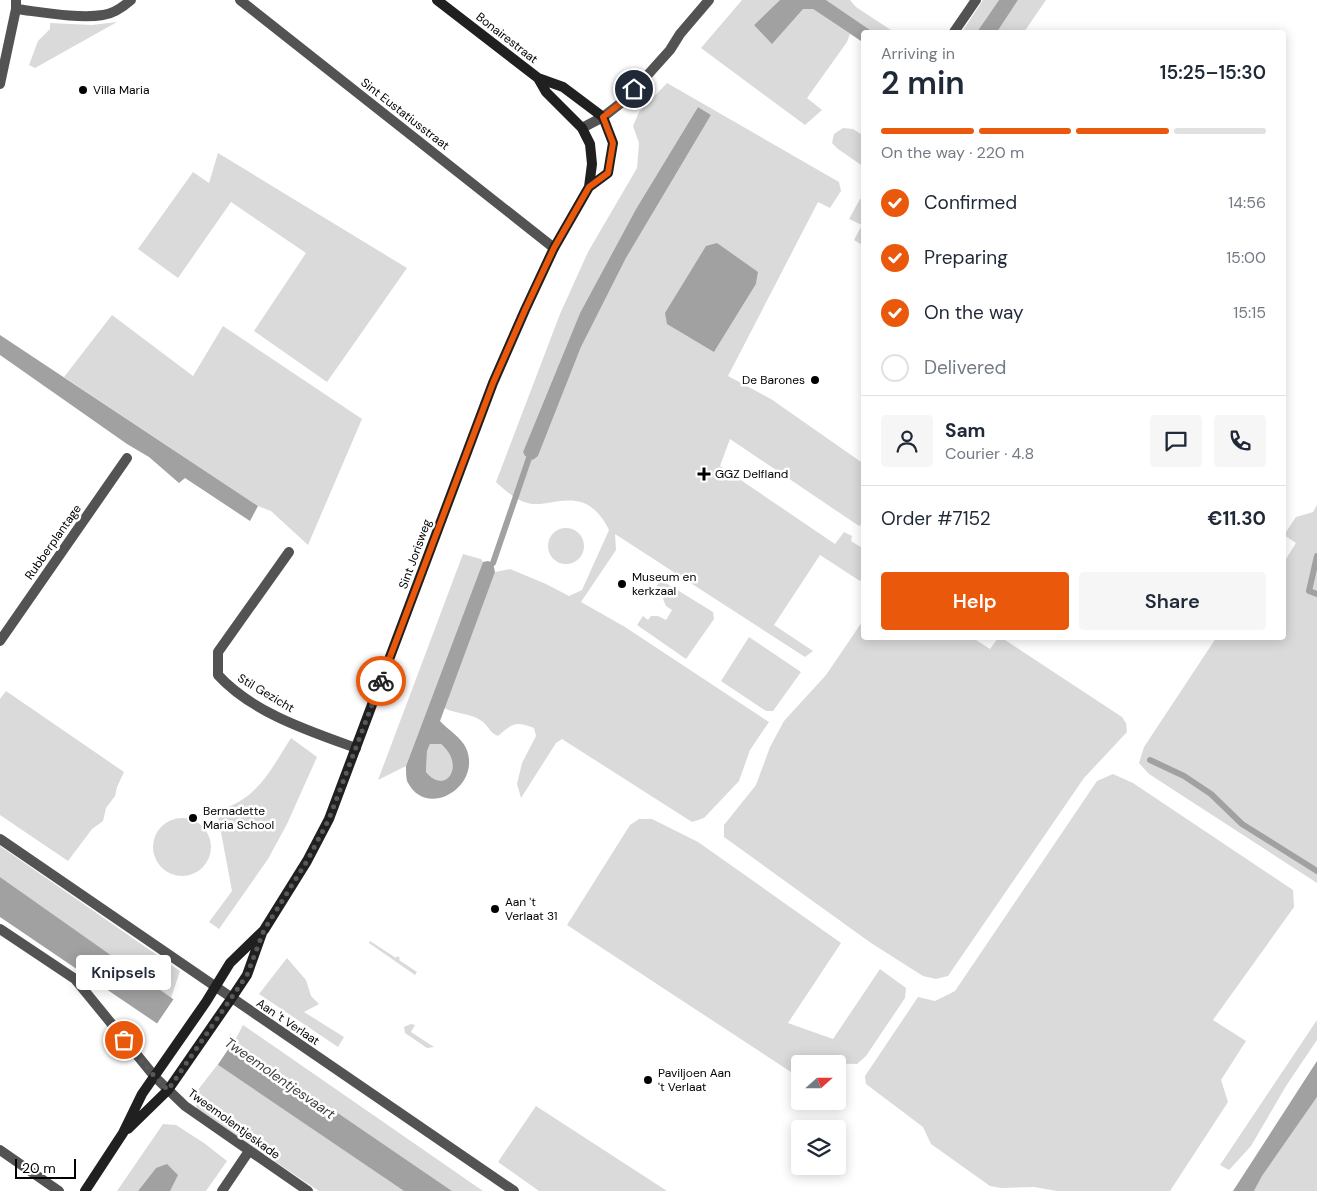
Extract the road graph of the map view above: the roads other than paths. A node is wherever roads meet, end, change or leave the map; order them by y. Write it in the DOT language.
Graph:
graph roads {
  1 [pos="131,0"];
  2 [pos="240,0"];
  3 [pos="437,0"];
  4 [pos="709,0"];
  5 [pos="976,0"];
  6 [pos="16,4"];
  7 [pos="955,30"];
  8 [pos="538,78"];
  9 [pos="0,84"];
  10 [pos="603,117"];
  11 [pos="582,128"];
  12 [pos="589,187"];
  13 [pos="554,248"];
  14 [pos="127,458"];
  15 [pos="289,552"];
  16 [pos="0,641"];
  17 [pos="356,748"];
  18 [pos="0,839"];
  19 [pos="0,930"];
  20 [pos="264,930"];
  21 [pos="215,987"];
  22 [pos="231,999"];
  23 [pos="155,1077"];
  24 [pos="168,1090"];
  25 [pos="123,1133"];
  26 [pos="0,1150"];
  27 [pos="249,1151"];
  28 [pos="59,1191"];
  29 [pos="85,1191"];
  30 [pos="222,1191"];
  31 [pos="308,1191"];
  32 [pos="514,1191"];
  1 -- 6 [label="street"];
  2 -- 13 [label="street, Sint Eustatiusstraat"];
  3 -- 8 [label="main road, Bonairestraat"];
  4 -- 10 [label="street"];
  5 -- 7 [label="street"];
  6 -- 9 [label="street"];
  8 -- 10 [label="main road, Bonairestraat"];
  8 -- 11 [label="main road, Bonairestraat"];
  10 -- 11 [label="street"];
  10 -- 12 [label="main road, Sint Jorisweg"];
  11 -- 12 [label="main road, Sint Jorisweg"];
  12 -- 13 [label="main road, Sint Jorisweg"];
  13 -- 17 [label="main road, Sint Jorisweg"];
  14 -- 16 [label="street, Rubberplantage"];
  15 -- 17 [label="street, Stil Gezicht"];
  17 -- 20 [label="main road, Sint Jorisweg"];
  18 -- 21 [label="street, Aan 't Verlaat"];
  19 -- 23 [label="street, Tweemolentjeskade"];
  20 -- 21 [label="main road, Sint Jorisweg"];
  20 -- 22 [label="main road, Sint Jorisweg"];
  21 -- 22 [label="street, Aan 't Verlaat"];
  21 -- 23 [label="main road, Sint Jorisweg"];
  22 -- 24 [label="main road, Sint Jorisweg"];
  22 -- 32 [label="street, Aan 't Verlaat"];
  23 -- 24 [label="street, Tweemolentjeskade"];
  23 -- 25 [label="main road, Sint Jorisweg"];
  24 -- 25 [label="main road, Sint Jorisweg"];
  24 -- 27 [label="street, Tweemolentjeskade"];
  25 -- 29 [label="main road"];
  26 -- 28 [label="street"];
  27 -- 30 [label="street"];
  27 -- 31 [label="street, Tweemolentjeskade"];
}
